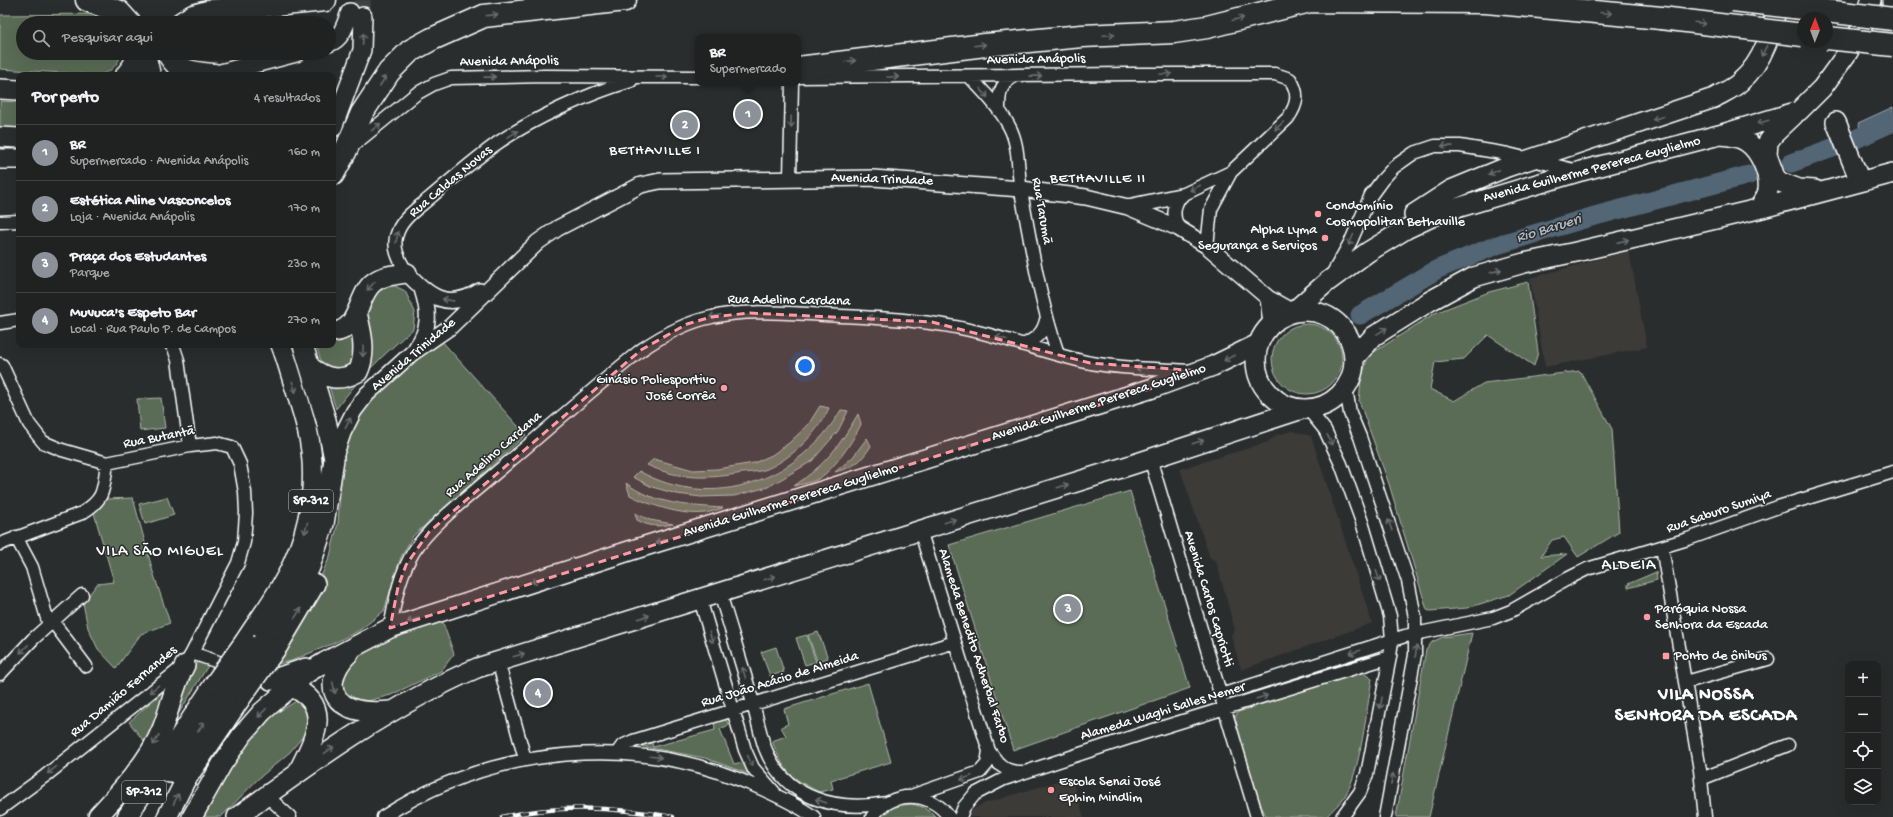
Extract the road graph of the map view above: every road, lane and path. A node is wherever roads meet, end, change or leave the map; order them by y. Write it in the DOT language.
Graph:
graph roads {
  1 [pos="87,0"];
  2 [pos="325,0"];
  3 [pos="625,0"];
  4 [pos="1273,0"];
  5 [pos="1312,0"];
  6 [pos="1733,0"];
  7 [pos="1778,0"];
  8 [pos="1871,0"];
  9 [pos="1892,0"];
  10 [pos="1893,15"];
  11 [pos="123,16"];
  12 [pos="193,16"];
  13 [pos="1893,18"];
  14 [pos="1797,34"];
  15 [pos="336,38"];
  16 [pos="1833,39"];
  17 [pos="1893,46"];
  18 [pos="136,60"];
  19 [pos="146,60"];
  20 [pos="173,60"];
  21 [pos="270,60"];
  22 [pos="801,68"];
  23 [pos="129,72"];
  24 [pos="148,72"];
  25 [pos="190,72"];
  26 [pos="225,72"];
  27 [pos="969,76"];
  28 [pos="1013,76"];
  29 [pos="644,77"];
  30 [pos="695,77"];
  31 [pos="801,77"];
  32 [pos="792,86"];
  33 [pos="0,89"];
  34 [pos="16,90"];
  35 [pos="999,111"];
  36 [pos="1799,111"];
  37 [pos="336,120"];
  38 [pos="1836,122"];
  39 [pos="1718,135"];
  40 [pos="0,137"];
  41 [pos="16,138"];
  42 [pos="346,152"];
  43 [pos="0,159"];
  44 [pos="16,159"];
  45 [pos="1530,159"];
  46 [pos="336,169"];
  47 [pos="1581,171"];
  48 [pos="1230,172"];
  49 [pos="1856,173"];
  50 [pos="1893,173"];
  51 [pos="790,178"];
  52 [pos="1021,189"];
  53 [pos="1828,190"];
  54 [pos="1180,196"];
  55 [pos="1128,207"];
  56 [pos="1758,209"];
  57 [pos="16,221"];
  58 [pos="0,222"];
  59 [pos="1178,228"];
  60 [pos="1207,246"];
  61 [pos="407,273"];
  62 [pos="1334,278"];
  63 [pos="496,281"];
  64 [pos="422,290"];
  65 [pos="1268,298"];
  66 [pos="1293,312"];
  67 [pos="357,313"];
  68 [pos="16,320"];
  69 [pos="1046,320"];
  70 [pos="0,323"];
  71 [pos="1271,324"];
  72 [pos="336,332"];
  73 [pos="1258,344"];
  74 [pos="1024,345"];
  75 [pos="172,348"];
  76 [pos="282,348"];
  77 [pos="304,348"];
  78 [pos="412,353"];
  79 [pos="1058,354"];
  80 [pos="1354,358"];
  81 [pos="0,364"];
  82 [pos="310,367"];
  83 [pos="1200,371"];
  84 [pos="1346,388"];
  85 [pos="1305,409"];
  86 [pos="217,443"];
  87 [pos="190,446"];
  88 [pos="1150,458"];
  89 [pos="334,459"];
  90 [pos="107,463"];
  91 [pos="1893,472"];
  92 [pos="920,530"];
  93 [pos="16,537"];
  94 [pos="0,544"];
  95 [pos="1662,547"];
  96 [pos="720,593"];
  97 [pos="82,594"];
  98 [pos="700,599"];
  99 [pos="51,624"];
  100 [pos="390,628"];
  101 [pos="1417,633"];
  102 [pos="1392,640"];
  103 [pos="262,642"];
  104 [pos="955,642"];
  105 [pos="358,644"];
  106 [pos="1390,657"];
  107 [pos="188,659"];
  108 [pos="1768,659"];
  109 [pos="498,661"];
  110 [pos="325,662"];
  111 [pos="86,666"];
  112 [pos="0,674"];
  113 [pos="271,680"];
  114 [pos="1686,682"];
  115 [pos="290,686"];
  116 [pos="228,689"];
  117 [pos="1221,695"];
  118 [pos="753,704"];
  119 [pos="733,709"];
  120 [pos="1225,709"];
  121 [pos="391,711"];
  122 [pos="1788,744"];
  123 [pos="989,751"];
  124 [pos="617,753"];
  125 [pos="525,759"];
  126 [pos="159,766"];
  127 [pos="1025,772"];
  128 [pos="297,773"];
  129 [pos="1701,779"];
  130 [pos="911,796"];
  131 [pos="781,797"];
  132 [pos="262,798"];
  133 [pos="887,803"];
  134 [pos="0,809"];
  135 [pos="97,817"];
  136 [pos="127,817"];
  137 [pos="140,817"];
  138 [pos="167,817"];
  139 [pos="192,817"];
  140 [pos="237,817"];
  141 [pos="247,817"];
  142 [pos="290,817"];
  143 [pos="383,817"];
  144 [pos="814,817"];
  145 [pos="872,817"];
  146 [pos="949,817"];
  147 [pos="960,817"];
  148 [pos="1257,817"];
  149 [pos="1342,817"];
  150 [pos="1384,817"];
  151 [pos="1705,817"];
  1 -- 11 [label="highway"];
  2 -- 12 [label="highway"];
  42 -- 3 [label="highway, one-way"];
  4 -- 5 [label="highway"];
  5 -- 14 [label="highway, one-way, bridge"];
  22 -- 5 [label="highway, one-way"];
  6 -- 13 [label="highway, bridge"];
  7 -- 45 [label="main road, one-way"];
  8 -- 36 [label="main road, Avenida Guilherme Perereca Guglielmo"];
  9 -- 10 [label="main road"];
  37 -- 15 [label="main road, one-way"];
  16 -- 17 [label="highway, bridge"];
  18 -- 23 [label="highway"];
  19 -- 24 [label="highway"];
  20 -- 25 [label="highway"];
  21 -- 26 [label="main road"];
  27 -- 28 [label="street, Avenida Anápolis"];
  31 -- 27 [label="street, Avenida Anápolis, one-way"];
  27 -- 35 [label="street, Rua Tarumã, one-way"];
  28 -- 35 [label="street"];
  28 -- 48 [label="street, Avenida Anápolis, one-way"];
  29 -- 30 [label="street, Avenida Anápolis, one-way"];
  42 -- 29 [label="street, Avenida Anápolis, one-way"];
  61 -- 29 [label="street, Rua Caldas Novas, one-way"];
  32 -- 51 [label="street, one-way"];
  33 -- 34 [label="main road"];
  35 -- 52 [label="street, Rua Tarumã"];
  36 -- 39 [label="main road, Avenida Guilherme Perereca Guglielmo, one-way"];
  36 -- 53 [label="main road, Avenida Guilherme Perereca Guglielmo"];
  38 -- 49 [label="main road"];
  39 -- 47 [label="main road, Avenida Guilherme Perereca Guglielmo"];
  39 -- 56 [label="main road"];
  40 -- 41 [label="main road"];
  42 -- 46 [label="highway"];
  43 -- 44 [label="main road"];
  45 -- 47 [label="street"];
  45 -- 62 [label="main road, one-way"];
  45 -- 62 [label="street, one-way"];
  47 -- 62 [label="main road, Avenida Guilherme Perereca Guglielmo"];
  48 -- 54 [label="street, one-way"];
  48 -- 60 [label="street"];
  49 -- 50 [label="main road"];
  49 -- 53 [label="main road"];
  51 -- 52 [label="street, Avenida Trindade"];
  51 -- 63 [label="street, Avenida Trindade"];
  52 -- 55 [label="street, Avenida Trindade"];
  52 -- 69 [label="street, Rua Tarumã"];
  53 -- 56 [label="main road"];
  54 -- 55 [label="street"];
  54 -- 59 [label="street"];
  55 -- 59 [label="street, Avenida Trindade"];
  80 -- 56 [label="main road, one-way"];
  57 -- 58 [label="street"];
  59 -- 60 [label="street, Avenida Trindade"];
  60 -- 65 [label="street, Avenida Trindade"];
  61 -- 64 [label="street, Rua Caldas Novas"];
  61 -- 67 [label="main road, one-way"];
  62 -- 66 [label="main road, Avenida Guilherme Perereca Guglielmo"];
  63 -- 64 [label="street, Rua Caldas Novas, one-way"];
  63 -- 78 [label="street, Avenida Trinidade"];
  64 -- 78 [label="street"];
  65 -- 66 [label="street, Avenida Trindade"];
  65 -- 71 [label="street"];
  66 -- 71 [label="main road"];
  66 -- 80 [label="main road"];
  67 -- 72 [label="main road"];
  67 -- 82 [label="main road, one-way"];
  68 -- 70 [label="street"];
  69 -- 74 [label="street"];
  69 -- 79 [label="street, Rua Tarumã"];
  71 -- 73 [label="main road"];
  73 -- 83 [label="main road, Avenida Guilherme Perereca Guglielmo, one-way"];
  73 -- 85 [label="main road"];
  74 -- 79 [label="street, Rua Adelino Cardana"];
  74 -- 100 [label="street, Rua Adelino Cardana, one-way"];
  75 -- 87 [label="street"];
  76 -- 103 [label="main road, SP-312, one-way"];
  77 -- 82 [label="main road"];
  89 -- 78 [label="street, Avenida Trinidade, one-way"];
  83 -- 79 [label="street, Rua Adelino Cardana, one-way"];
  80 -- 84 [label="main road"];
  81 -- 90 [label="street"];
  82 -- 89 [label="main road"];
  83 -- 100 [label="main road, Avenida Guilherme Perereca Guglielmo, one-way"];
  84 -- 85 [label="main road"];
  101 -- 84 [label="street, one-way"];
  88 -- 85 [label="main road, one-way"];
  85 -- 102 [label="street, one-way"];
  86 -- 87 [label="street, Rua Butantã"];
  86 -- 107 [label="street, Rua Damião Fernandes"];
  87 -- 90 [label="street, Rua Butantã"];
  92 -- 88 [label="main road, one-way"];
  88 -- 117 [label="street, Avenida Carlos Capriotti"];
  103 -- 89 [label="main road, one-way"];
  90 -- 93 [label="street"];
  91 -- 95 [label="street, Rua Saburo Sumiya"];
  96 -- 92 [label="main road, one-way"];
  92 -- 104 [label="street, Alameda Benedito Adherbal Farbo"];
  93 -- 94 [label="street"];
  93 -- 99 [label="street"];
  95 -- 101 [label="street, Rua Saburo Sumiya"];
  95 -- 114 [label="street"];
  96 -- 98 [label="main road"];
  118 -- 96 [label="street, one-way"];
  97 -- 99 [label="street"];
  109 -- 98 [label="main road, one-way"];
  98 -- 119 [label="street, one-way"];
  99 -- 111 [label="street"];
  99 -- 112 [label="street, one-way"];
  100 -- 105 [label="main road, Avenida Guilherme Perereca Guglielmo"];
  101 -- 102 [label="street, Alameda Waghi Salles Nemer"];
  150 -- 101 [label="street, one-way"];
  102 -- 106 [label="street"];
  102 -- 117 [label="street, Alameda Waghi Salles Nemer, one-way"];
  103 -- 116 [label="main road, bridge"];
  104 -- 118 [label="street, Rua João Acácio de Almeida"];
  104 -- 123 [label="street, Alameda Benedito Adherbal Farbo"];
  105 -- 110 [label="main road, Avenida Guilherme Perereca Guglielmo"];
  105 -- 121 [label="main road, one-way"];
  120 -- 106 [label="street, Alameda Waghi Salles Nemer, one-way"];
  106 -- 149 [label="street, one-way"];
  107 -- 113 [label="street"];
  107 -- 134 [label="street, Rua Damião Fernandes, one-way"];
  107 -- 135 [label="main road, one-way"];
  108 -- 114 [label="street"];
  109 -- 121 [label="main road"];
  109 -- 125 [label="street"];
  110 -- 113 [label="main road"];
  110 -- 115 [label="main road"];
  113 -- 115 [label="street"];
  114 -- 129 [label="street"];
  115 -- 128 [label="main road"];
  115 -- 139 [label="main road, one-way"];
  116 -- 126 [label="main road, SP-312"];
  137 -- 116 [label="main road, one-way"];
  138 -- 116 [label="main road, SP-312, one-way"];
  117 -- 120 [label="street, Avenida Carlos Capriotti"];
  118 -- 119 [label="street, Rua João Acácio de Almeida"];
  133 -- 118 [label="street, one-way"];
  119 -- 124 [label="street, Rua João Acácio de Almeida"];
  119 -- 131 [label="street, one-way"];
  120 -- 127 [label="street, Alameda Waghi Salles Nemer"];
  120 -- 148 [label="street, Avenida Carlos Capriotti"];
  128 -- 121 [label="main road, one-way"];
  122 -- 129 [label="street"];
  123 -- 127 [label="street, Alameda Benedito Adherbal Farbo"];
  123 -- 130 [label="street, one-way"];
  124 -- 125 [label="street"];
  124 -- 131 [label="street, one-way"];
  125 -- 143 [label="street"];
  126 -- 135 [label="main road"];
  126 -- 136 [label="main road, SP-312"];
  127 -- 147 [label="street, Alameda Waghi Salles Nemer"];
  128 -- 132 [label="main road"];
  129 -- 151 [label="street"];
  130 -- 133 [label="street"];
  130 -- 146 [label="street"];
  131 -- 144 [label="street"];
  132 -- 140 [label="main road"];
  132 -- 141 [label="street"];
  132 -- 142 [label="street"];
  133 -- 145 [label="street"];
}
